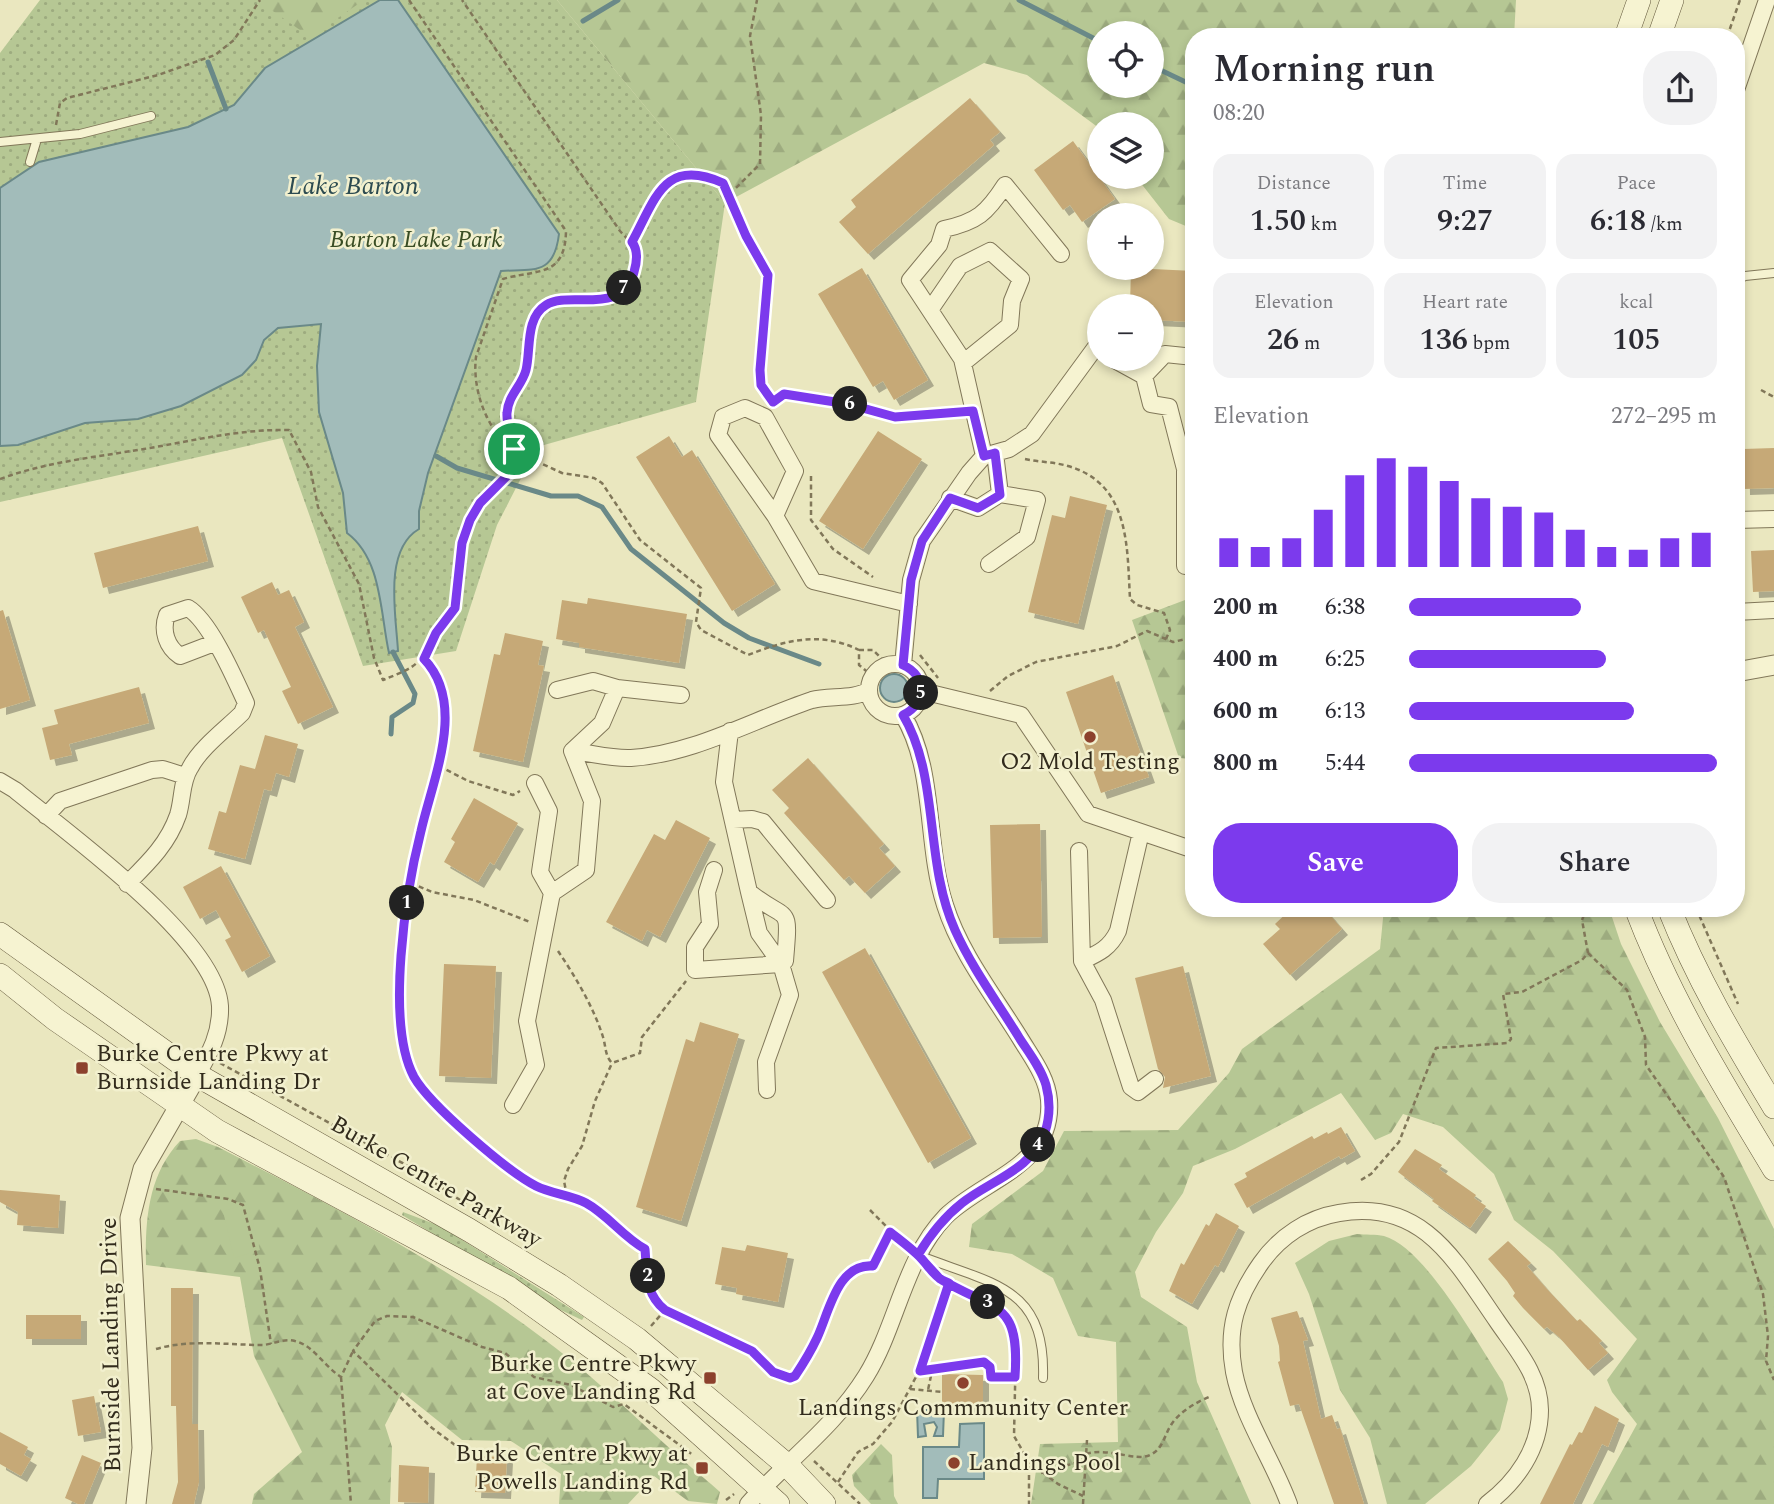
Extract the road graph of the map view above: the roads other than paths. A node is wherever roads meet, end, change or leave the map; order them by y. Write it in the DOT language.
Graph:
graph roads {
  1 [pos="1639,0"];
  2 [pos="1672,0"];
  3 [pos="1767,0"];
  4 [pos="1629,28"];
  5 [pos="1662,28"];
  6 [pos="1745,64"];
  7 [pos="151,116"];
  8 [pos="37,139"];
  9 [pos="0,142"];
  10 [pos="30,162"];
  11 [pos="1061,254"];
  12 [pos="1774,273"];
  13 [pos="1745,276"];
  14 [pos="930,310"];
  15 [pos="1185,356"];
  16 [pos="1087,359"];
  17 [pos="963,363"];
  18 [pos="1134,371"];
  19 [pos="1143,376"];
  20 [pos="997,453"];
  21 [pos="1185,464"];
  22 [pos="1000,495"];
  23 [pos="950,498"];
  24 [pos="775,516"];
  25 [pos="1774,519"];
  26 [pos="1745,520"];
  27 [pos="989,564"];
  28 [pos="909,604"];
  29 [pos="1774,610"];
  30 [pos="1745,612"];
  31 [pos="214,643"];
  32 [pos="895,665"];
  33 [pos="1774,665"];
  34 [pos="1745,670"];
  35 [pos="871,683"];
  36 [pos="617,688"];
  37 [pos="557,690"];
  38 [pos="922,691"];
  39 [pos="681,695"];
  40 [pos="903,715"];
  41 [pos="730,731"];
  42 [pos="572,751"];
  43 [pos="185,776"];
  44 [pos="0,781"];
  45 [pos="535,783"];
  46 [pos="46,816"];
  47 [pos="733,820"];
  48 [pos="1141,832"];
  49 [pos="1185,847"];
  50 [pos="1079,851"];
  51 [pos="714,870"];
  52 [pos="127,884"];
  53 [pos="749,892"];
  54 [pos="552,893"];
  55 [pos="827,900"];
  56 [pos="1640,917"];
  57 [pos="1673,917"];
  58 [pos="0,934"];
  59 [pos="1082,961"];
  60 [pos="780,964"];
  61 [pos="0,975"];
  62 [pos="197,1075"];
  63 [pos="1155,1079"];
  64 [pos="767,1090"];
  65 [pos="178,1103"];
  66 [pos="513,1105"];
  67 [pos="1774,1107"];
  68 [pos="1774,1169"];
  69 [pos="918,1255"];
  70 [pos="1043,1378"];
  71 [pos="788,1466"];
  72 [pos="763,1499"];
  73 [pos="136,1504"];
  74 [pos="824,1504"];
  75 [pos="1289,1504"];
  76 [pos="1487,1504"];
  1 -- 4 [label="main road"];
  2 -- 5 [label="main road"];
  3 -- 6 [label="street"];
  7 -- 8 [label="lane"];
  8 -- 9 [label="lane"];
  8 -- 10 [label="lane"];
  11 -- 14 [label="street"];
  12 -- 13 [label="lane"];
  14 -- 17 [label="street"];
  14 -- 17 [label="street"];
  15 -- 19 [label="street"];
  16 -- 20 [label="street"];
  17 -- 20 [label="street"];
  18 -- 19 [label="street"];
  19 -- 21 [label="street"];
  20 -- 22 [label="street"];
  20 -- 23 [label="street"];
  22 -- 23 [label="street"];
  22 -- 27 [label="street"];
  23 -- 28 [label="street"];
  24 -- 24 [label="street"];
  24 -- 28 [label="street"];
  25 -- 26 [label="street"];
  28 -- 32 [label="street"];
  29 -- 30 [label="street"];
  31 -- 43 [label="street"];
  32 -- 35 [label="street"];
  32 -- 38 [label="street"];
  33 -- 34 [label="street"];
  35 -- 40 [label="street"];
  35 -- 41 [label="street"];
  36 -- 37 [label="street"];
  36 -- 39 [label="street"];
  36 -- 42 [label="street"];
  38 -- 40 [label="street"];
  38 -- 48 [label="street"];
  40 -- 69 [label="street"];
  41 -- 42 [label="street"];
  41 -- 47 [label="street"];
  42 -- 54 [label="street"];
  43 -- 46 [label="street"];
  43 -- 52 [label="street"];
  44 -- 46 [label="street"];
  45 -- 54 [label="street"];
  46 -- 52 [label="street"];
  47 -- 53 [label="street"];
  47 -- 55 [label="street"];
  48 -- 49 [label="street"];
  48 -- 59 [label="street"];
  50 -- 59 [label="street"];
  51 -- 60 [label="street"];
  52 -- 62 [label="street"];
  53 -- 60 [label="street"];
  53 -- 60 [label="street"];
  54 -- 66 [label="street"];
  56 -- 68 [label="main road"];
  57 -- 67 [label="main road"];
  58 -- 62 [label="main road, Burke Centre Parkway"];
  59 -- 63 [label="street"];
  60 -- 64 [label="street"];
  61 -- 65 [label="main road"];
  62 -- 65 [label="street, Burnside Landing Drive"];
  62 -- 71 [label="main road, Burke Centre Parkway"];
  65 -- 72 [label="main road"];
  65 -- 73 [label="street, Burnside Landing Drive"];
  69 -- 70 [label="lane"];
  69 -- 71 [label="street"];
  71 -- 72 [label="street"];
  71 -- 74 [label="main road, Burke Centre Parkway"];
  75 -- 76 [label="street"];
}
